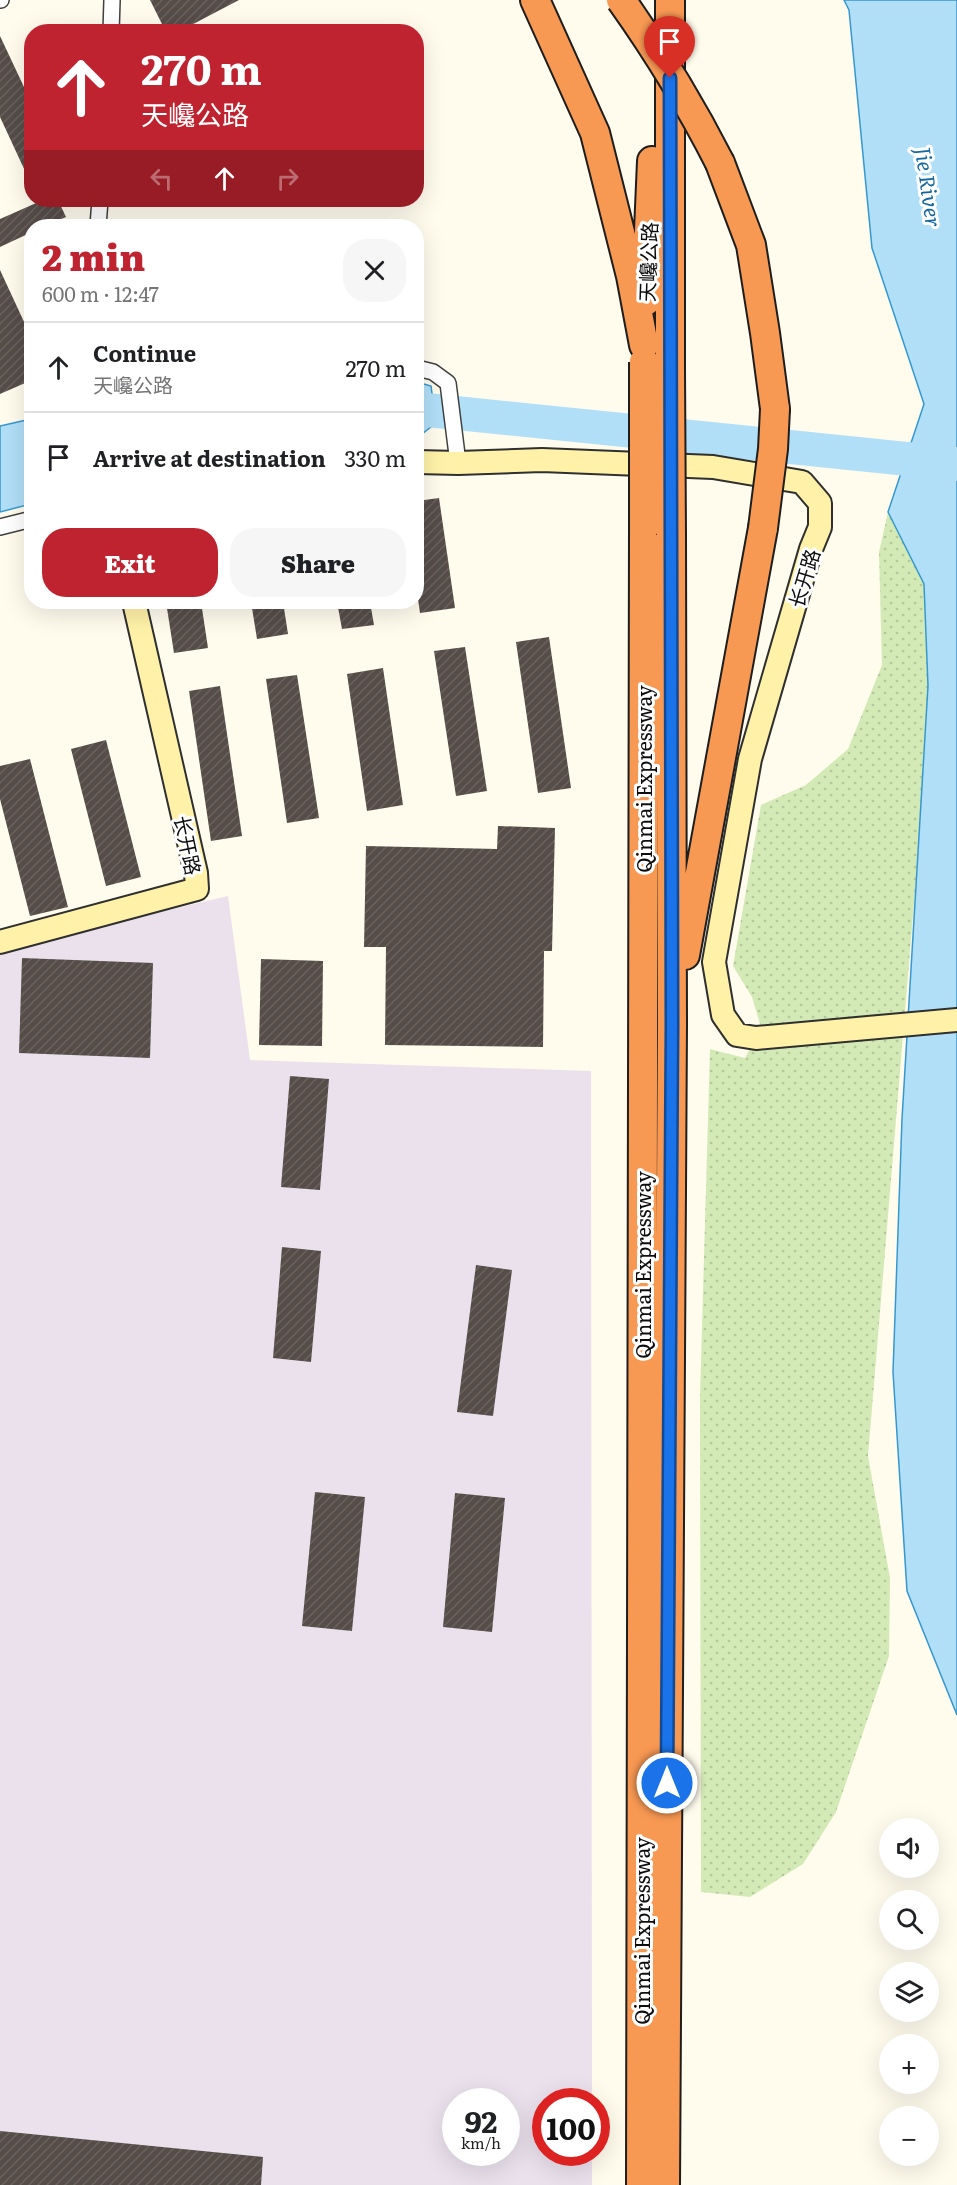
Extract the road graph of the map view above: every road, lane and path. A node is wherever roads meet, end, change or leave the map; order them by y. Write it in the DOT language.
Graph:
graph roads {
  1 [pos="112,0"];
  2 [pos="535,0"];
  3 [pos="621,0"];
  4 [pos="656,0"];
  5 [pos="670,0"];
  6 [pos="111,24"];
  7 [pos="644,353"];
  8 [pos="424,370"];
  9 [pos="424,462"];
  10 [pos="458,464"];
  11 [pos="24,521"];
  12 [pos="0,527"];
  13 [pos="136,609"];
  14 [pos="0,942"];
  15 [pos="957,1020"];
  16 [pos="672,1025"];
  17 [pos="641,2185"];
  18 [pos="665,2185"];
  1 -- 6 [label="street"];
  2 -- 7 [label="highway"];
  3 -- 16 [label="highway, bridge"];
  4 -- 7 [label="highway, 天巉公路, bridge"];
  5 -- 16 [label="highway, 天巉公路, bridge"];
  7 -- 17 [label="highway, Qinmai Expressway, bridge"];
  8 -- 10 [label="street"];
  9 -- 10 [label="street, 长开路"];
  10 -- 15 [label="street, 长开路"];
  11 -- 12 [label="street"];
  13 -- 14 [label="street, 长开路"];
  16 -- 18 [label="highway, Qinmai Expressway"];
}
